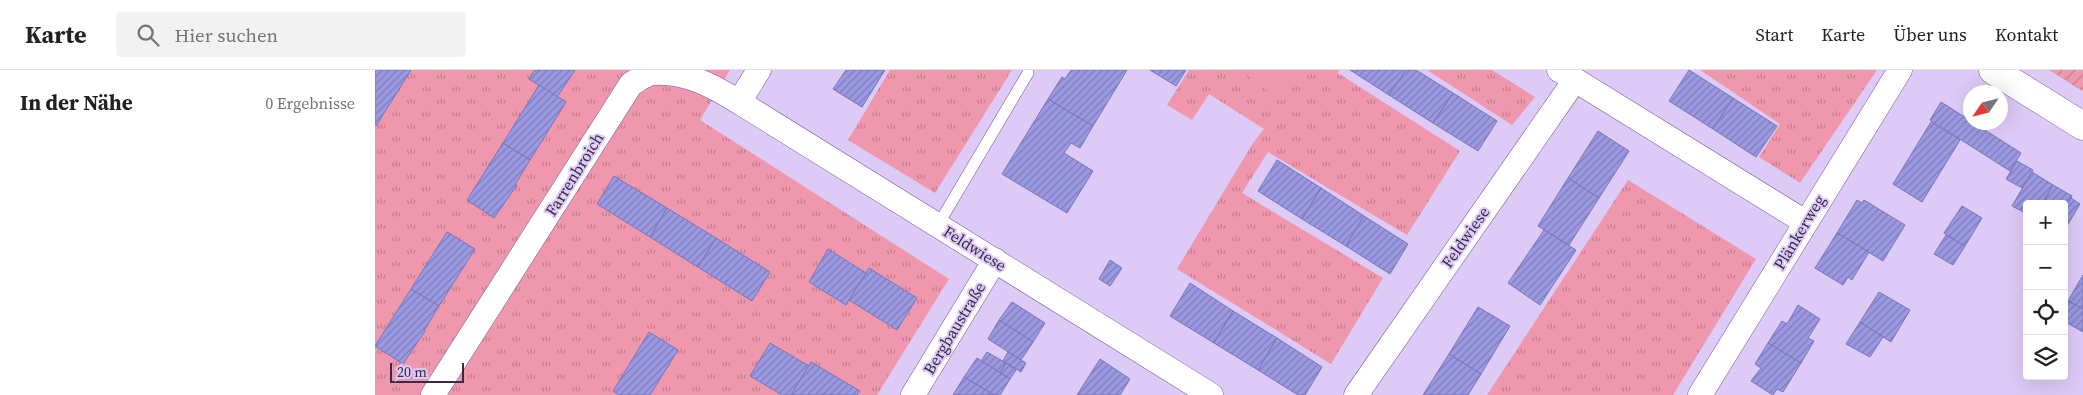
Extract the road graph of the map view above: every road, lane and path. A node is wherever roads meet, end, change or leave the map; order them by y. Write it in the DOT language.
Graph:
graph roads {
  1 [pos="759,70"];
  2 [pos="1900,70"];
  3 [pos="1993,70"];
  4 [pos="1028,73"];
  5 [pos="1567,75"];
  6 [pos="739,102"];
  7 [pos="2083,126"];
  8 [pos="1805,222"];
  9 [pos="938,225"];
  10 [pos="995,260"];
  11 [pos="433,395"];
  12 [pos="913,395"];
  13 [pos="1211,395"];
  14 [pos="1356,395"];
  15 [pos="1700,395"];
  1 -- 6 [label="street"];
  2 -- 8 [label="street, Plänkerweg"];
  3 -- 7 [label="main road"];
  4 -- 9 [label="lane"];
  5 -- 8 [label="street, Feldwiese"];
  5 -- 14 [label="street, Feldwiese"];
  6 -- 9 [label="street, Feldwiese"];
  6 -- 11 [label="street, Farrenbroich"];
  8 -- 15 [label="street, Plänkerweg"];
  9 -- 10 [label="street, Feldwiese"];
  10 -- 12 [label="street, Bergbaustraße"];
  10 -- 13 [label="street, Feldwiese"];
}
